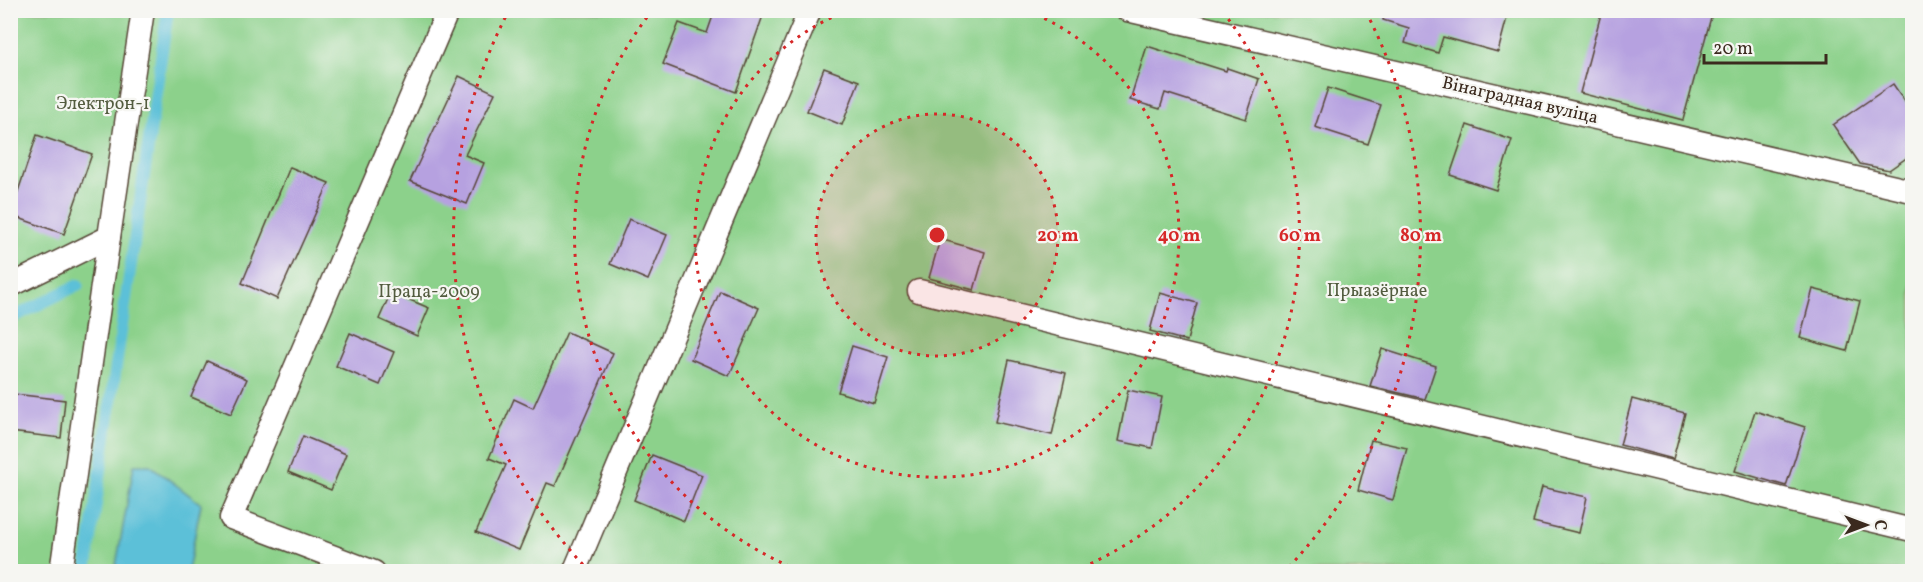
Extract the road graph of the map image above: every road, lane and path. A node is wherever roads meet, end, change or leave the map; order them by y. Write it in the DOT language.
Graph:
graph roads {
  1 [pos="142,10"];
  2 [pos="448,10"];
  3 [pos="810,10"];
  4 [pos="1127,10"];
  5 [pos="1912,191"];
  6 [pos="109,237"];
  7 [pos="10,286"];
  8 [pos="919,291"];
  9 [pos="1912,530"];
  10 [pos="61,572"];
  11 [pos="375,572"];
  12 [pos="574,572"];
  1 -- 6 [label="lane"];
  2 -- 11 [label="lane"];
  3 -- 12 [label="lane"];
  4 -- 5 [label="lane, Вінаградная вуліца"];
  6 -- 7 [label="lane"];
  6 -- 10 [label="lane"];
  8 -- 9 [label="lane"];
}
